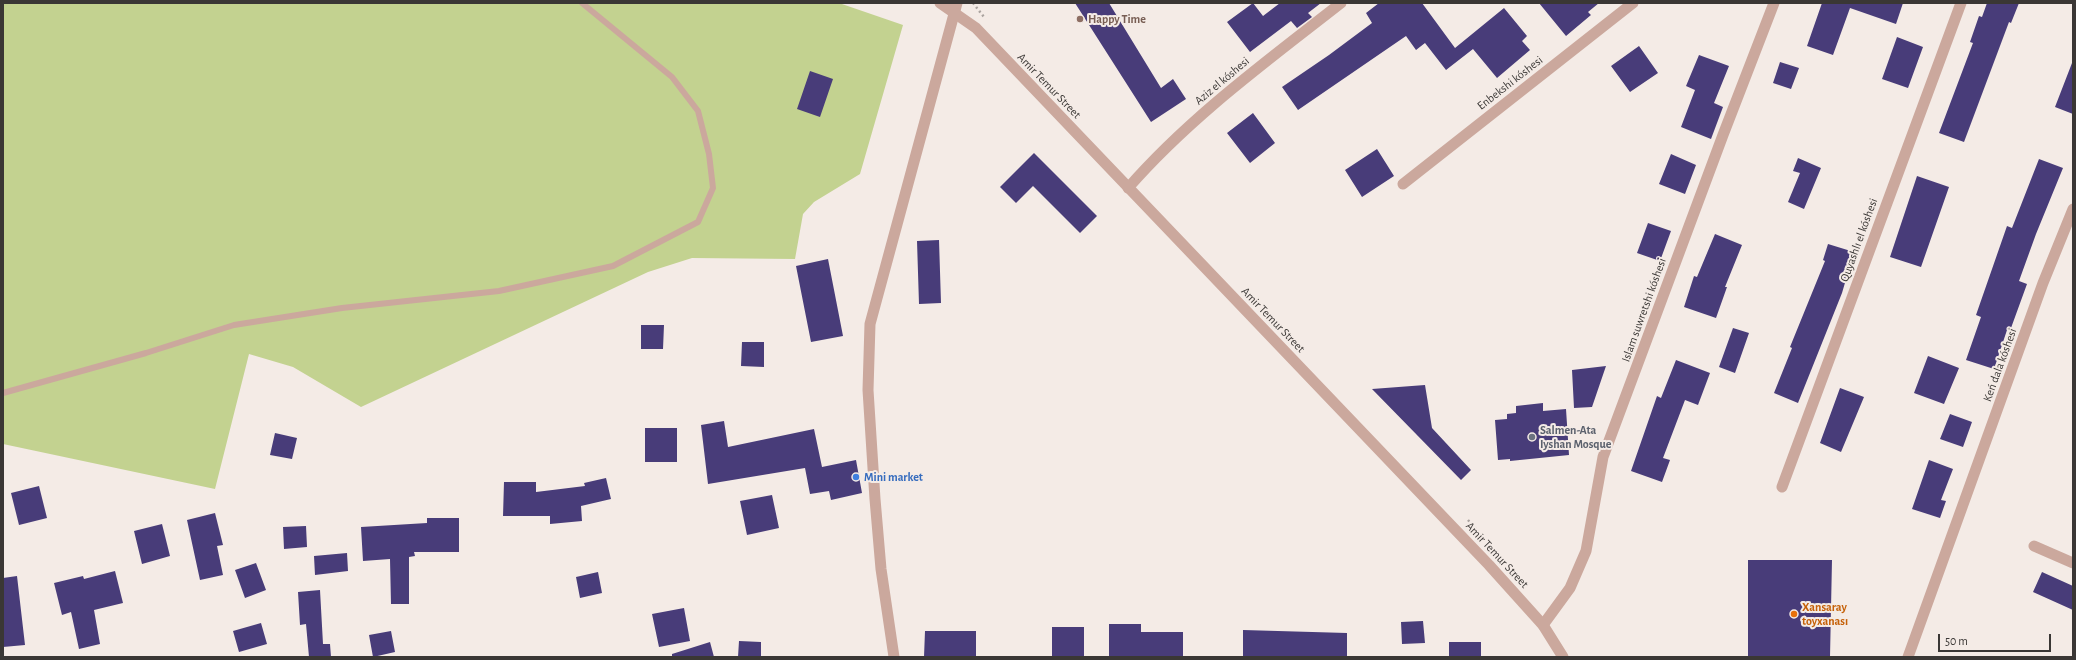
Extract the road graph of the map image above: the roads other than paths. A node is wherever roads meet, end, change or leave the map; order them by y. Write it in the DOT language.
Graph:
graph roads {
  1 [pos="582,3"];
  2 [pos="940,3"];
  3 [pos="1341,3"];
  4 [pos="1633,3"];
  5 [pos="1774,3"];
  6 [pos="1961,3"];
  7 [pos="955,7"];
  8 [pos="1403,184"];
  9 [pos="1128,188"];
  10 [pos="2073,210"];
  11 [pos="3,393"];
  12 [pos="1782,487"];
  13 [pos="2034,546"];
  14 [pos="2073,563"];
  15 [pos="1543,625"];
  16 [pos="894,657"];
  17 [pos="1563,657"];
  18 [pos="1908,657"];
  1 -- 11 [label="lane"];
  2 -- 7 [label="street, Amir Temur Street"];
  3 -- 9 [label="street, Aziz el kóshesi"];
  4 -- 8 [label="street, Enbekshi kóshesi"];
  5 -- 15 [label="street, Islam suwretshi kóshesi"];
  6 -- 12 [label="street, Quyashlı el kóshesi"];
  7 -- 9 [label="street, Amir Temur Street"];
  7 -- 16 [label="street"];
  9 -- 15 [label="street, Amir Temur Street"];
  10 -- 18 [label="street, Keń dala kóshesi"];
  13 -- 14 [label="street"];
  15 -- 17 [label="street, Amir Temur Street"];
}
